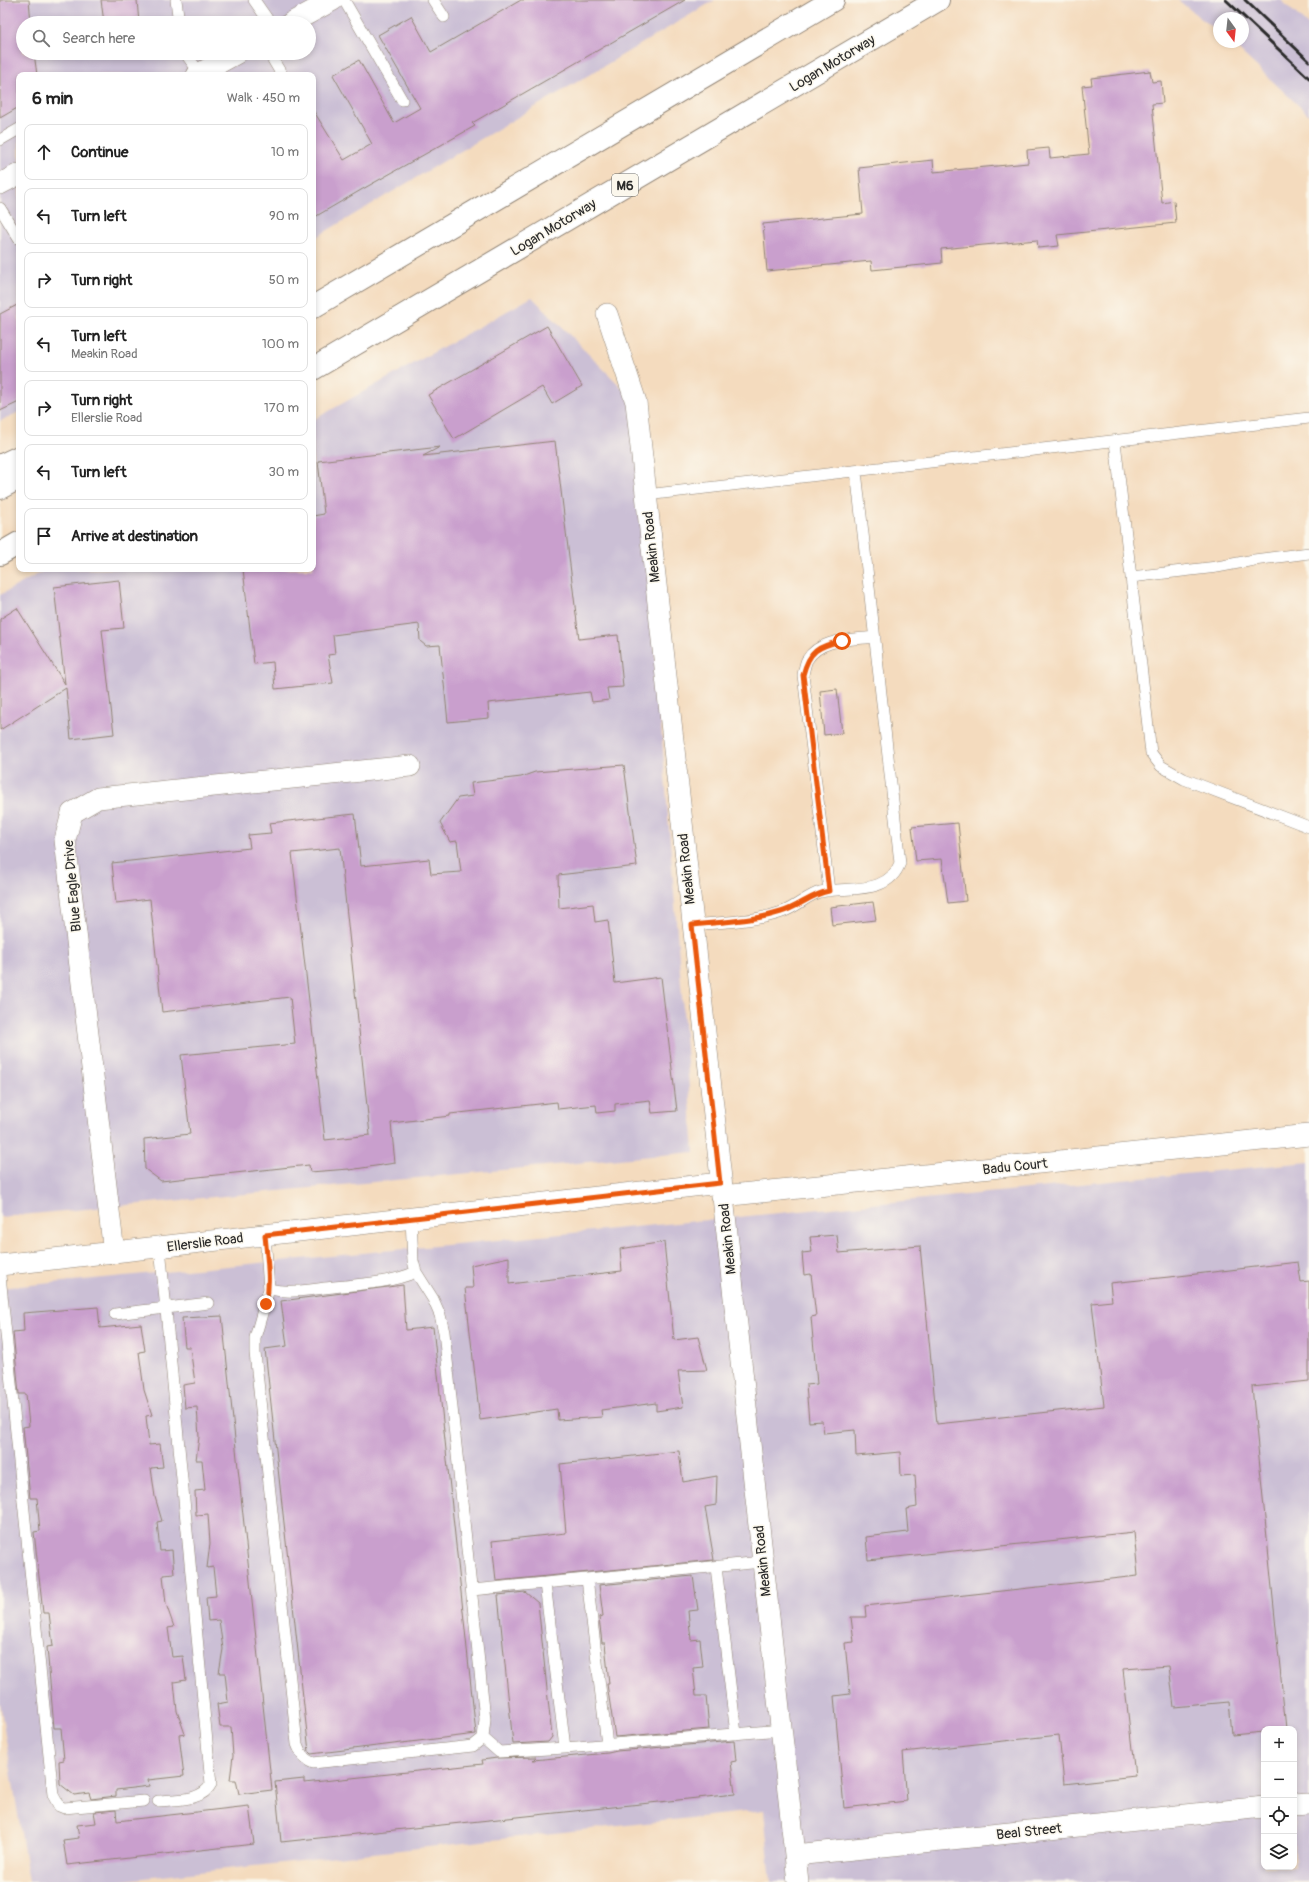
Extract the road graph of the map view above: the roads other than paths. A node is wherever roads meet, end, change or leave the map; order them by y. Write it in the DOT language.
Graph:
graph roads {
  1 [pos="176,0"];
  2 [pos="254,0"];
  3 [pos="333,0"];
  4 [pos="344,0"];
  5 [pos="433,0"];
  6 [pos="834,0"];
  7 [pos="938,0"];
  8 [pos="312,5"];
  9 [pos="178,16"];
  10 [pos="265,16"];
  11 [pos="299,16"];
  12 [pos="444,17"];
  13 [pos="190,60"];
  14 [pos="224,60"];
  15 [pos="273,60"];
  16 [pos="198,72"];
  17 [pos="203,72"];
  18 [pos="280,72"];
  19 [pos="402,100"];
  20 [pos="16,131"];
  21 [pos="0,140"];
  22 [pos="16,176"];
  23 [pos="0,184"];
  24 [pos="0,208"];
  25 [pos="16,234"];
  26 [pos="316,305"];
  27 [pos="607,314"];
  28 [pos="316,367"];
  29 [pos="1309,418"];
  30 [pos="1115,442"];
  31 [pos="16,458"];
  32 [pos="0,466"];
  33 [pos="856,471"];
  34 [pos="16,480"];
  35 [pos="0,488"];
  36 [pos="646,495"];
  37 [pos="16,545"];
  38 [pos="0,554"];
  39 [pos="1309,554"];
  40 [pos="1131,577"];
  41 [pos="875,637"];
  42 [pos="410,766"];
  43 [pos="1309,827"];
  44 [pos="829,891"];
  45 [pos="692,925"];
  46 [pos="1309,1135"];
  47 [pos="721,1190"];
  48 [pos="410,1218"];
  49 [pos="265,1235"];
  50 [pos="160,1247"];
  51 [pos="114,1253"];
  52 [pos="0,1266"];
  53 [pos="416,1272"];
  54 [pos="0,1275"];
  55 [pos="269,1289"];
  56 [pos="209,1302"];
  57 [pos="165,1308"];
  58 [pos="115,1314"];
  59 [pos="762,1562"];
  60 [pos="716,1566"];
  61 [pos="587,1579"];
  62 [pos="545,1583"];
  63 [pos="472,1590"];
  64 [pos="781,1730"];
  65 [pos="736,1734"];
  66 [pos="483,1738"];
  67 [pos="607,1745"];
  68 [pos="565,1748"];
  69 [pos="144,1801"];
  70 [pos="158,1801"];
  71 [pos="1309,1802"];
  72 [pos="1297,1804"];
  73 [pos="1261,1807"];
  74 [pos="795,1855"];
  75 [pos="798,1882"];
  1 -- 9 [label="lane"];
  2 -- 10 [label="lane"];
  3 -- 8 [label="street"];
  4 -- 19 [label="lane"];
  5 -- 12 [label="lane"];
  6 -- 26 [label="highway"];
  7 -- 28 [label="highway, Logan Motorway / M6"];
  8 -- 11 [label="street"];
  13 -- 16 [label="lane"];
  14 -- 17 [label="street"];
  15 -- 18 [label="lane"];
  20 -- 21 [label="lane"];
  22 -- 23 [label="street"];
  24 -- 25 [label="lane"];
  27 -- 36 [label="street, Meakin Road"];
  29 -- 30 [label="lane"];
  30 -- 33 [label="lane"];
  30 -- 40 [label="lane"];
  31 -- 32 [label="highway"];
  33 -- 36 [label="lane"];
  33 -- 41 [label="lane"];
  34 -- 35 [label="highway"];
  36 -- 45 [label="street, Meakin Road"];
  37 -- 38 [label="highway"];
  39 -- 40 [label="lane"];
  40 -- 43 [label="lane"];
  41 -- 44 [label="lane"];
  41 -- 44 [label="lane"];
  42 -- 51 [label="street, Blue Eagle Drive"];
  44 -- 45 [label="lane"];
  45 -- 47 [label="street, Meakin Road"];
  46 -- 47 [label="street, Badu Court"];
  47 -- 48 [label="street, Ellerslie Road"];
  47 -- 59 [label="street, Meakin Road"];
  48 -- 49 [label="street, Ellerslie Road"];
  48 -- 53 [label="lane"];
  49 -- 50 [label="street, Ellerslie Road"];
  49 -- 55 [label="lane"];
  50 -- 51 [label="street, Ellerslie Road"];
  50 -- 57 [label="lane"];
  51 -- 52 [label="street, Ellerslie Road"];
  53 -- 55 [label="lane"];
  53 -- 63 [label="lane"];
  54 -- 69 [label="lane"];
  55 -- 66 [label="lane"];
  56 -- 57 [label="lane"];
  57 -- 58 [label="lane"];
  57 -- 70 [label="lane"];
  59 -- 60 [label="lane"];
  59 -- 64 [label="street, Meakin Road"];
  60 -- 61 [label="lane"];
  60 -- 65 [label="lane"];
  61 -- 62 [label="lane"];
  61 -- 67 [label="lane"];
  62 -- 63 [label="lane"];
  62 -- 68 [label="lane"];
  63 -- 66 [label="lane"];
  64 -- 65 [label="lane"];
  64 -- 74 [label="street, Meakin Road"];
  65 -- 67 [label="lane"];
  66 -- 68 [label="lane"];
  67 -- 68 [label="lane"];
  71 -- 72 [label="street"];
  73 -- 74 [label="street, Beal Street"];
  74 -- 75 [label="street, Meakin Road"];
}
